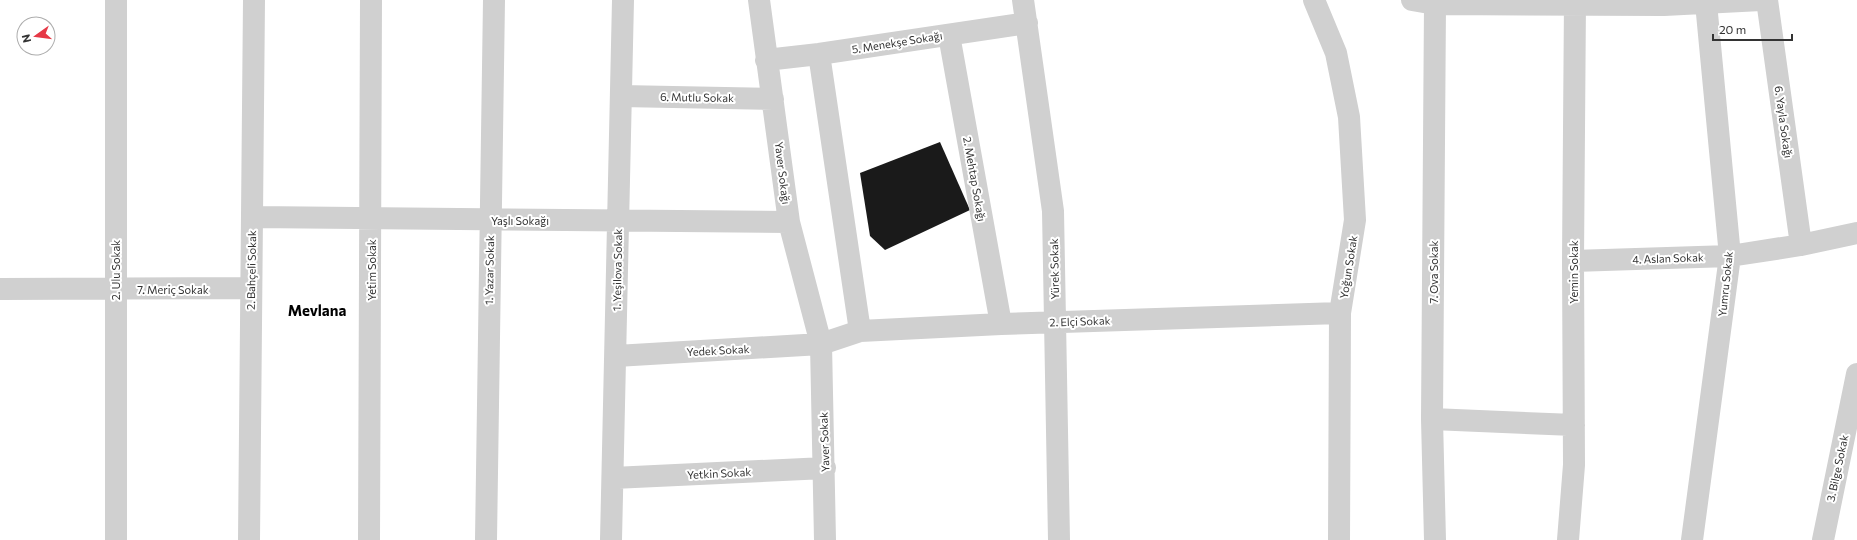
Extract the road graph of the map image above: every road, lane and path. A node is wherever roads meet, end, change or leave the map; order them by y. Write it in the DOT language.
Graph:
graph roads {
  1 [pos="116,0"];
  2 [pos="254,0"];
  3 [pos="371,0"];
  4 [pos="494,0"];
  5 [pos="623,0"];
  6 [pos="759,0"];
  7 [pos="1022,0"];
  8 [pos="1412,0"];
  9 [pos="1761,0"];
  10 [pos="1767,0"];
  11 [pos="1321,1"];
  12 [pos="1575,2"];
  13 [pos="1663,3"];
  14 [pos="1706,3"];
  15 [pos="1435,4"];
  16 [pos="1027,23"];
  17 [pos="949,34"];
  18 [pos="819,54"];
  19 [pos="766,60"];
  20 [pos="621,96"];
  21 [pos="773,99"];
  22 [pos="252,217"];
  23 [pos="371,218"];
  24 [pos="490,219"];
  25 [pos="618,220"];
  26 [pos="789,222"];
  27 [pos="1857,233"];
  28 [pos="1801,245"];
  29 [pos="1730,256"];
  30 [pos="1573,261"];
  31 [pos="251,288"];
  32 [pos="0,289"];
  33 [pos="115,289"];
  34 [pos="1340,313"];
  35 [pos="1055,322"];
  36 [pos="1001,324"];
  37 [pos="860,331"];
  38 [pos="821,344"];
  39 [pos="616,356"];
  40 [pos="1857,374"];
  41 [pos="1432,419"];
  42 [pos="1574,425"];
  43 [pos="825,468"];
  44 [pos="613,478"];
  45 [pos="116,540"];
  46 [pos="249,540"];
  47 [pos="369,540"];
  48 [pos="486,540"];
  49 [pos="611,540"];
  50 [pos="826,540"];
  51 [pos="1059,540"];
  52 [pos="1339,540"];
  53 [pos="1434,540"];
  54 [pos="1568,540"];
  55 [pos="1692,540"];
  56 [pos="1823,540"];
  1 -- 33 [label="street, 2. Ulu Sokak"];
  2 -- 22 [label="street, 2. Bahçeli Sokak"];
  3 -- 23 [label="street, Yetim Sokak"];
  4 -- 24 [label="street, 1. Yazar Sokak"];
  5 -- 20 [label="street, 1. Yeşilova Sokak"];
  6 -- 19 [label="street, Yaver Sokağı"];
  7 -- 16 [label="street, Yürek Sokak"];
  8 -- 15 [label="street"];
  9 -- 14 [label="street"];
  10 -- 28 [label="street, 6. Yayla Sokağı"];
  11 -- 34 [label="street, Yoğun Sokak"];
  12 -- 13 [label="street"];
  12 -- 15 [label="street"];
  12 -- 30 [label="street, Yemin Sokak"];
  13 -- 14 [label="street"];
  14 -- 29 [label="street, Yumru Sokak"];
  15 -- 41 [label="street, 7. Ova Sokak"];
  16 -- 17 [label="street, 5. Menekşe Sokağı"];
  16 -- 35 [label="street, Yürek Sokak"];
  17 -- 18 [label="street, 5. Menekşe Sokağı"];
  17 -- 36 [label="street, 2. Mehtap Sokağı"];
  18 -- 19 [label="street, 5. Menekşe Sokağı"];
  18 -- 37 [label="street"];
  19 -- 21 [label="street, Yaver Sokağı"];
  20 -- 21 [label="street, 6. Mutlu Sokak"];
  20 -- 25 [label="street, 1. Yeşilova Sokak"];
  21 -- 26 [label="street, Yaver Sokağı"];
  22 -- 23 [label="street, Yaşlı Sokağı"];
  22 -- 31 [label="street, 2. Bahçeli Sokak"];
  23 -- 24 [label="street, Yaşlı Sokağı"];
  23 -- 47 [label="street, Yetim Sokak"];
  24 -- 25 [label="street, Yaşlı Sokağı"];
  24 -- 48 [label="street, 1. Yazar Sokak"];
  25 -- 26 [label="street, Yaşlı Sokağı"];
  25 -- 39 [label="street, 1. Yeşilova Sokak"];
  26 -- 38 [label="street, Yaver Sokağı"];
  27 -- 28 [label="street, 4. Aslan Sokak"];
  28 -- 29 [label="street, 4. Aslan Sokak"];
  29 -- 30 [label="street, 4. Aslan Sokak"];
  29 -- 55 [label="street, Yumru Sokak"];
  30 -- 42 [label="street, Yemin Sokak"];
  31 -- 33 [label="street, 7. Meriç Sokak"];
  31 -- 46 [label="street, 2. Bahçeli Sokak"];
  32 -- 33 [label="street, 7. Meriç Sokak"];
  33 -- 45 [label="street, 2. Ulu Sokak"];
  34 -- 35 [label="street, 2. Elçi Sokak"];
  34 -- 52 [label="street, Yoğun Sokak"];
  35 -- 36 [label="street, 2. Elçi Sokak"];
  35 -- 51 [label="street, Yürek Sokak"];
  36 -- 37 [label="street, 2. Elçi Sokak"];
  37 -- 38 [label="street, 2. Elçi Sokak"];
  38 -- 39 [label="street, Yedek Sokak"];
  38 -- 43 [label="street, Yaver Sokak"];
  39 -- 44 [label="street, 1. Yeşilova Sokak"];
  40 -- 56 [label="street, 3. Bilge Sokak"];
  41 -- 42 [label="street"];
  41 -- 53 [label="street, 7. Ova Sokak"];
  42 -- 54 [label="street, Yemin Sokak"];
  43 -- 44 [label="street, Yetkin Sokak"];
  43 -- 50 [label="street, Yaver Sokak"];
  44 -- 49 [label="street, 1. Yeşilova Sokak"];
}
